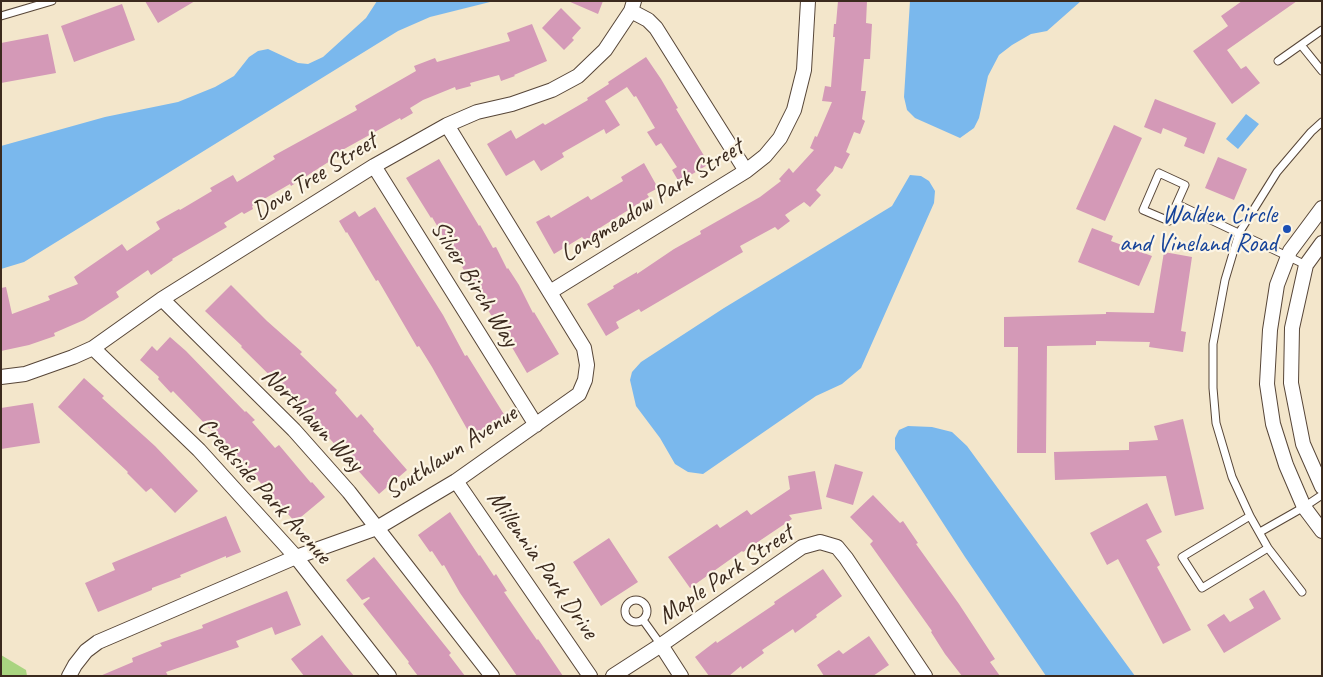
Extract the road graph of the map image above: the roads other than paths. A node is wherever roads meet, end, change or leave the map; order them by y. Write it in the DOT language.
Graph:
graph roads {
  1 [pos="52,1"];
  2 [pos="808,1"];
  3 [pos="632,6"];
  4 [pos="1,16"];
  5 [pos="1322,30"];
  6 [pos="1302,45"];
  7 [pos="1278,61"];
  8 [pos="1322,71"];
  9 [pos="1322,122"];
  10 [pos="447,125"];
  11 [pos="374,166"];
  12 [pos="746,171"];
  13 [pos="1177,204"];
  14 [pos="1322,208"];
  15 [pos="1239,233"];
  16 [pos="1322,243"];
  17 [pos="1288,257"];
  18 [pos="1306,265"];
  19 [pos="550,292"];
  20 [pos="162,299"];
  21 [pos="93,348"];
  22 [pos="1,378"];
  23 [pos="536,425"];
  24 [pos="456,480"];
  25 [pos="1322,487"];
  26 [pos="1322,495"];
  27 [pos="1304,507"];
  28 [pos="1250,516"];
  29 [pos="377,528"];
  30 [pos="1322,531"];
  31 [pos="1260,532"];
  32 [pos="1268,548"];
  33 [pos="296,557"];
  34 [pos="1302,592"];
  35 [pos="642,620"];
  36 [pos="661,646"];
  37 [pos="69,676"];
  38 [pos="389,676"];
  39 [pos="492,676"];
  40 [pos="590,676"];
  41 [pos="613,676"];
  42 [pos="682,676"];
  43 [pos="925,676"];
  1 -- 4 [label="lane"];
  2 -- 12 [label="street, Longmeadow Park Street"];
  3 -- 10 [label="street, Dove Tree Street"];
  3 -- 12 [label="street"];
  5 -- 6 [label="lane"];
  6 -- 7 [label="lane"];
  6 -- 8 [label="lane"];
  9 -- 15 [label="lane"];
  10 -- 11 [label="street, Dove Tree Street"];
  10 -- 19 [label="street, Southlawn Avenue"];
  11 -- 20 [label="street, Dove Tree Street"];
  11 -- 23 [label="street, Silver Birch Way"];
  12 -- 19 [label="street, Longmeadow Park Street"];
  13 -- 13 [label="lane"];
  13 -- 15 [label="lane"];
  14 -- 17 [label="street"];
  15 -- 17 [label="lane"];
  15 -- 28 [label="lane"];
  16 -- 18 [label="street"];
  17 -- 18 [label="lane"];
  17 -- 27 [label="street"];
  18 -- 25 [label="street"];
  19 -- 23 [label="street, Southlawn Avenue"];
  20 -- 21 [label="street, Dove Tree Street"];
  20 -- 29 [label="street, Northlawn Way"];
  21 -- 22 [label="street, Dove Tree Street"];
  21 -- 33 [label="street, Creekside Park Avenue"];
  23 -- 24 [label="street, Southlawn Avenue"];
  24 -- 29 [label="street, Southlawn Avenue"];
  24 -- 40 [label="street, Millennia Park Drive"];
  26 -- 27 [label="lane"];
  27 -- 30 [label="street"];
  27 -- 31 [label="lane"];
  28 -- 31 [label="lane"];
  28 -- 32 [label="lane"];
  29 -- 33 [label="street, Southlawn Avenue"];
  29 -- 39 [label="street, Northlawn Way"];
  31 -- 32 [label="lane"];
  32 -- 34 [label="lane"];
  33 -- 37 [label="street, Southlawn Avenue"];
  33 -- 38 [label="street, Creekside Park Avenue"];
  35 -- 36 [label="lane"];
  36 -- 41 [label="street, Maple Park Street"];
  36 -- 42 [label="street"];
  36 -- 43 [label="street, Maple Park Street"];
}
